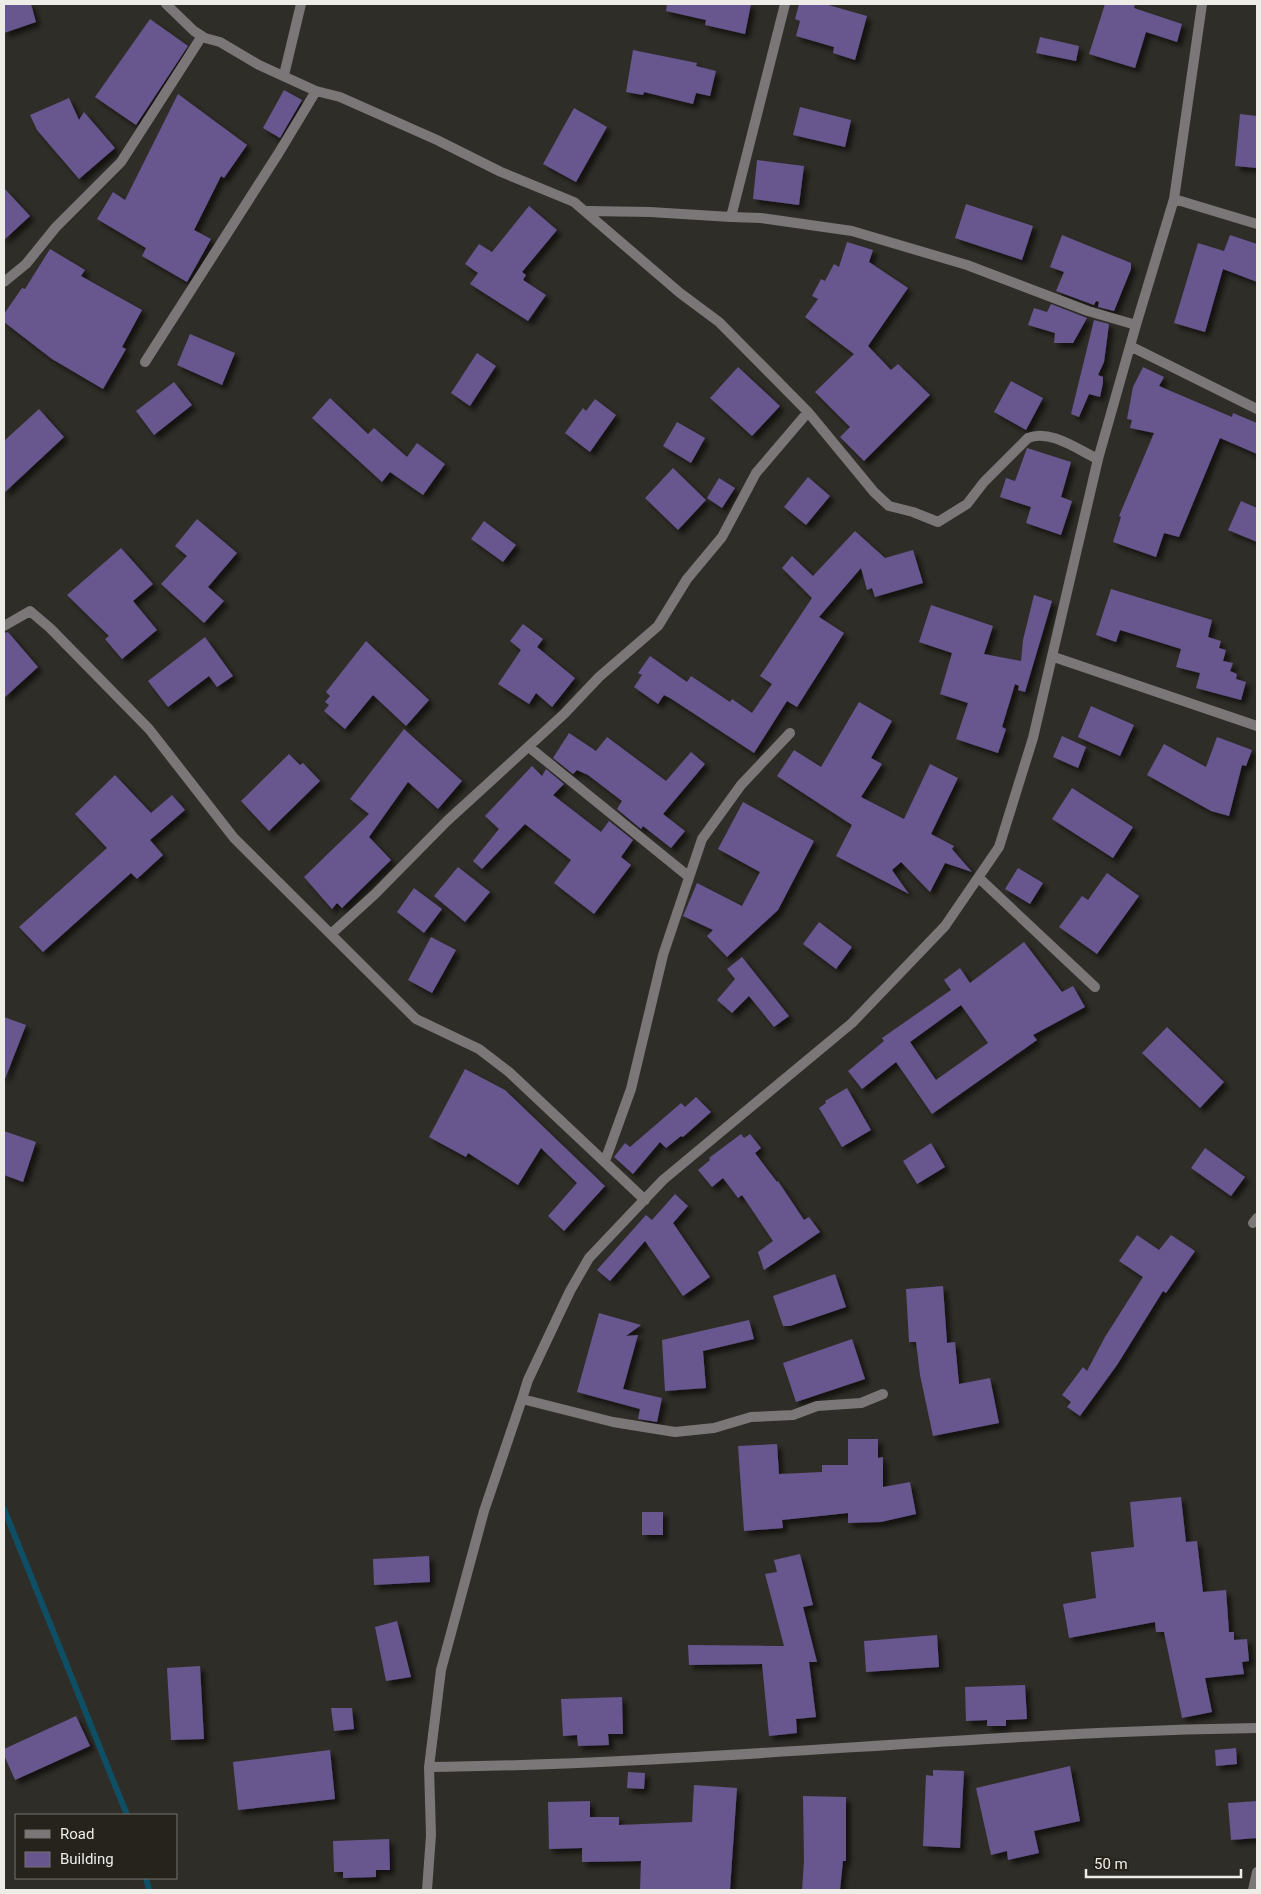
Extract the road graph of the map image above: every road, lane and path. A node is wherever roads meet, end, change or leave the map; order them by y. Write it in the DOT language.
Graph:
graph roads {
  1 [pos="166,4"];
  2 [pos="301,4"];
  3 [pos="785,4"];
  4 [pos="1202,4"];
  5 [pos="202,36"];
  6 [pos="284,75"];
  7 [pos="316,91"];
  8 [pos="1174,199"];
  9 [pos="588,211"];
  10 [pos="731,217"];
  11 [pos="1257,224"];
  12 [pos="4,282"];
  13 [pos="1136,325"];
  14 [pos="1130,346"];
  15 [pos="145,362"];
  16 [pos="1257,409"];
  17 [pos="808,412"];
  18 [pos="1098,459"];
  19 [pos="4,626"];
  20 [pos="1054,657"];
  21 [pos="1257,726"];
  22 [pos="790,733"];
  23 [pos="528,747"];
  24 [pos="688,876"];
  25 [pos="979,878"];
  26 [pos="331,934"];
  27 [pos="1095,987"];
  28 [pos="605,1161"];
  29 [pos="645,1200"];
  30 [pos="883,1394"];
  31 [pos="522,1399"];
  32 [pos="1257,1728"];
  33 [pos="430,1767"];
  34 [pos="1257,1872"];
  35 [pos="427,1890"];
  36 [pos="1253,1890"];
  1 -- 5 [label="street"];
  2 -- 6 [label="street"];
  3 -- 10 [label="street"];
  4 -- 8 [label="street"];
  5 -- 6 [label="street"];
  5 -- 12 [label="street"];
  6 -- 7 [label="street"];
  7 -- 9 [label="street"];
  7 -- 15 [label="street"];
  8 -- 11 [label="street"];
  8 -- 13 [label="street"];
  9 -- 10 [label="street"];
  9 -- 17 [label="street"];
  10 -- 13 [label="street"];
  13 -- 14 [label="street"];
  14 -- 16 [label="street"];
  14 -- 18 [label="street"];
  17 -- 18 [label="street"];
  17 -- 23 [label="street"];
  18 -- 20 [label="street"];
  19 -- 26 [label="street"];
  20 -- 21 [label="street"];
  20 -- 25 [label="street"];
  22 -- 24 [label="street"];
  23 -- 24 [label="street"];
  23 -- 26 [label="street"];
  24 -- 28 [label="street"];
  25 -- 27 [label="street"];
  25 -- 29 [label="street"];
  26 -- 28 [label="street"];
  28 -- 29 [label="street"];
  29 -- 31 [label="street"];
  30 -- 31 [label="street"];
  31 -- 33 [label="street"];
  32 -- 33 [label="street"];
  33 -- 35 [label="street"];
  34 -- 36 [label="street"];
}
